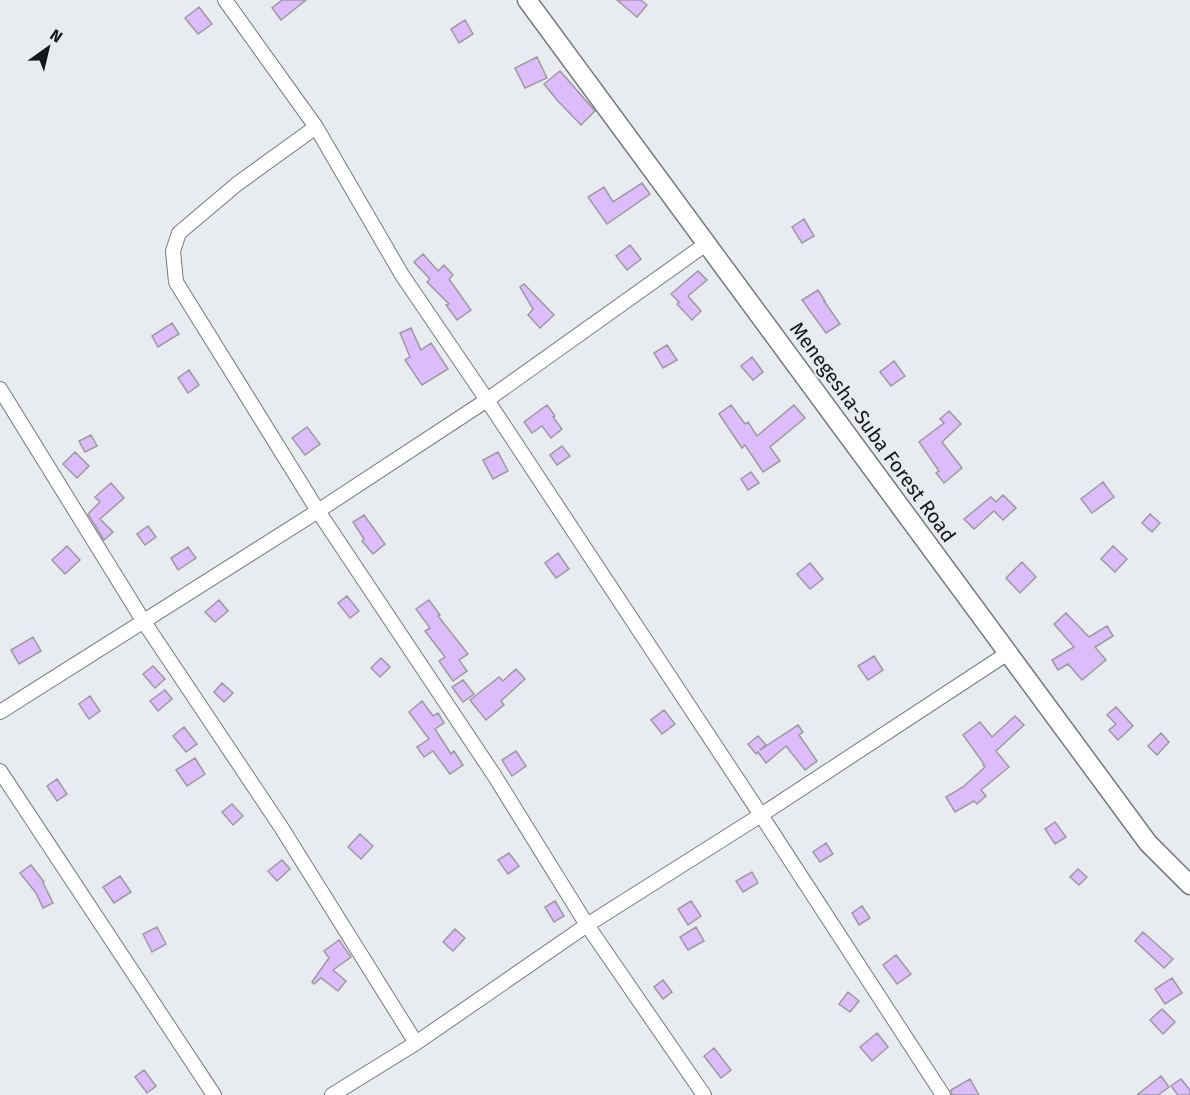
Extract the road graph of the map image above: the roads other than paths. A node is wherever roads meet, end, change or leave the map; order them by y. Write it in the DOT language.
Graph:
graph roads {
  1 [pos="225,0"];
  2 [pos="527,0"];
  3 [pos="316,127"];
  4 [pos="706,244"];
  5 [pos="0,389"];
  6 [pos="488,400"];
  7 [pos="318,511"];
  8 [pos="144,622"];
  9 [pos="1008,653"];
  10 [pos="0,712"];
  11 [pos="0,771"];
  12 [pos="761,815"];
  13 [pos="1190,885"];
  14 [pos="587,925"];
  15 [pos="416,1043"];
  16 [pos="214,1095"];
  17 [pos="332,1095"];
  18 [pos="704,1095"];
  19 [pos="942,1095"];
  1 -- 3 [label="street"];
  2 -- 4 [label="street, Menegesha-Suba Forest Road"];
  3 -- 6 [label="street"];
  3 -- 7 [label="street"];
  4 -- 6 [label="street"];
  4 -- 9 [label="street, Menegesha-Suba Forest Road"];
  5 -- 8 [label="street"];
  6 -- 7 [label="street"];
  6 -- 12 [label="street"];
  7 -- 8 [label="street"];
  7 -- 14 [label="street"];
  8 -- 10 [label="street"];
  8 -- 15 [label="street"];
  9 -- 12 [label="street"];
  9 -- 13 [label="street, Menegesha-Suba Forest Road"];
  11 -- 16 [label="street"];
  12 -- 14 [label="street"];
  12 -- 19 [label="street"];
  14 -- 15 [label="street"];
  14 -- 18 [label="street"];
  15 -- 17 [label="street"];
}
